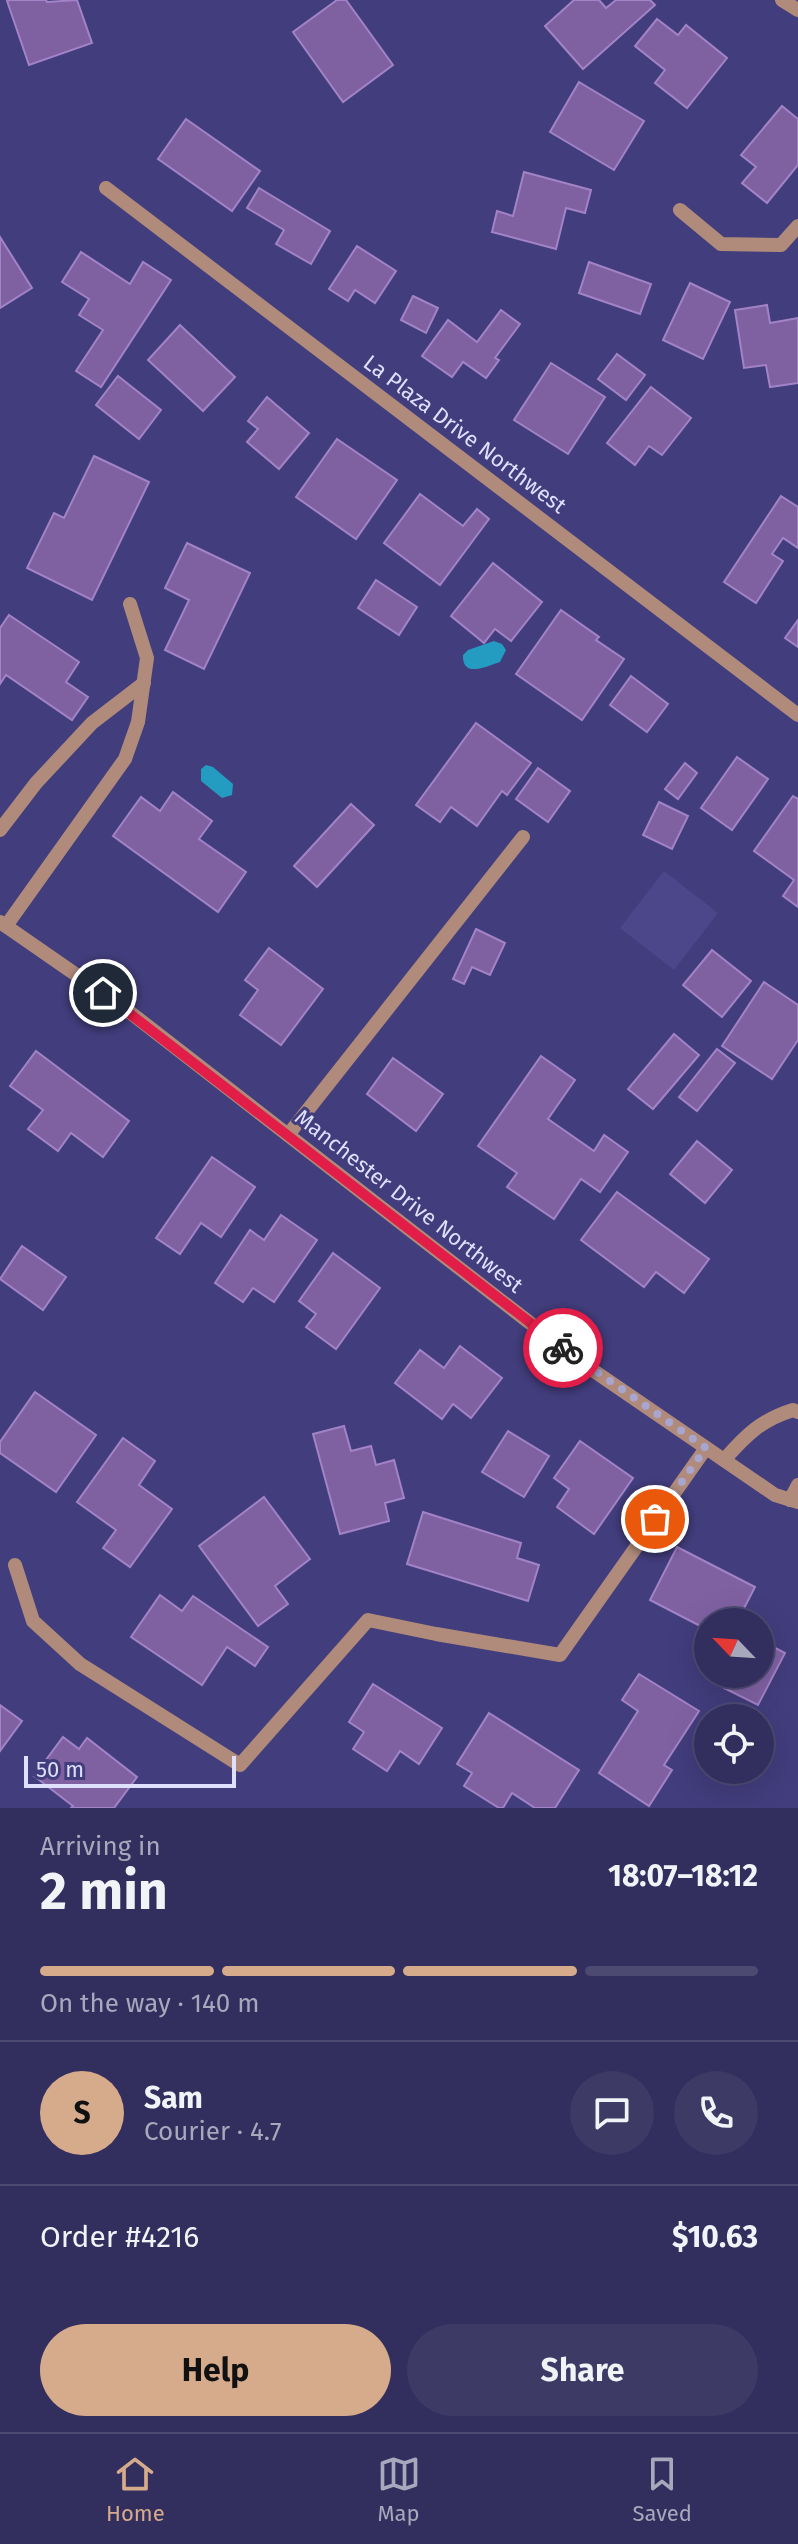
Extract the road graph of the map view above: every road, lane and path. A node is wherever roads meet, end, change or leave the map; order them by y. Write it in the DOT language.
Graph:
graph roads {
  1 [pos="782,0"];
  2 [pos="798,10"];
  3 [pos="106,188"];
  4 [pos="680,210"];
  5 [pos="798,226"];
  6 [pos="130,604"];
  7 [pos="144,683"];
  8 [pos="798,715"];
  9 [pos="0,830"];
  10 [pos="523,837"];
  11 [pos="3,924"];
  12 [pos="288,1135"];
  13 [pos="798,1412"];
  14 [pos="706,1448"];
  15 [pos="724,1460"];
  16 [pos="798,1485"];
  17 [pos="794,1501"];
  18 [pos="15,1565"];
  1 -- 2 [label="street"];
  3 -- 8 [label="street, La Plaza Drive Northwest"];
  4 -- 5 [label="street"];
  6 -- 7 [label="street"];
  7 -- 9 [label="street"];
  7 -- 11 [label="street"];
  10 -- 12 [label="street"];
  11 -- 12 [label="street, Manchester Drive Northwest"];
  12 -- 14 [label="street, Manchester Drive Northwest"];
  13 -- 15 [label="street"];
  14 -- 15 [label="street, Manchester Drive Northwest"];
  14 -- 18 [label="street"];
  15 -- 17 [label="street, Manchester Drive Northwest"];
  16 -- 17 [label="street"];
}
